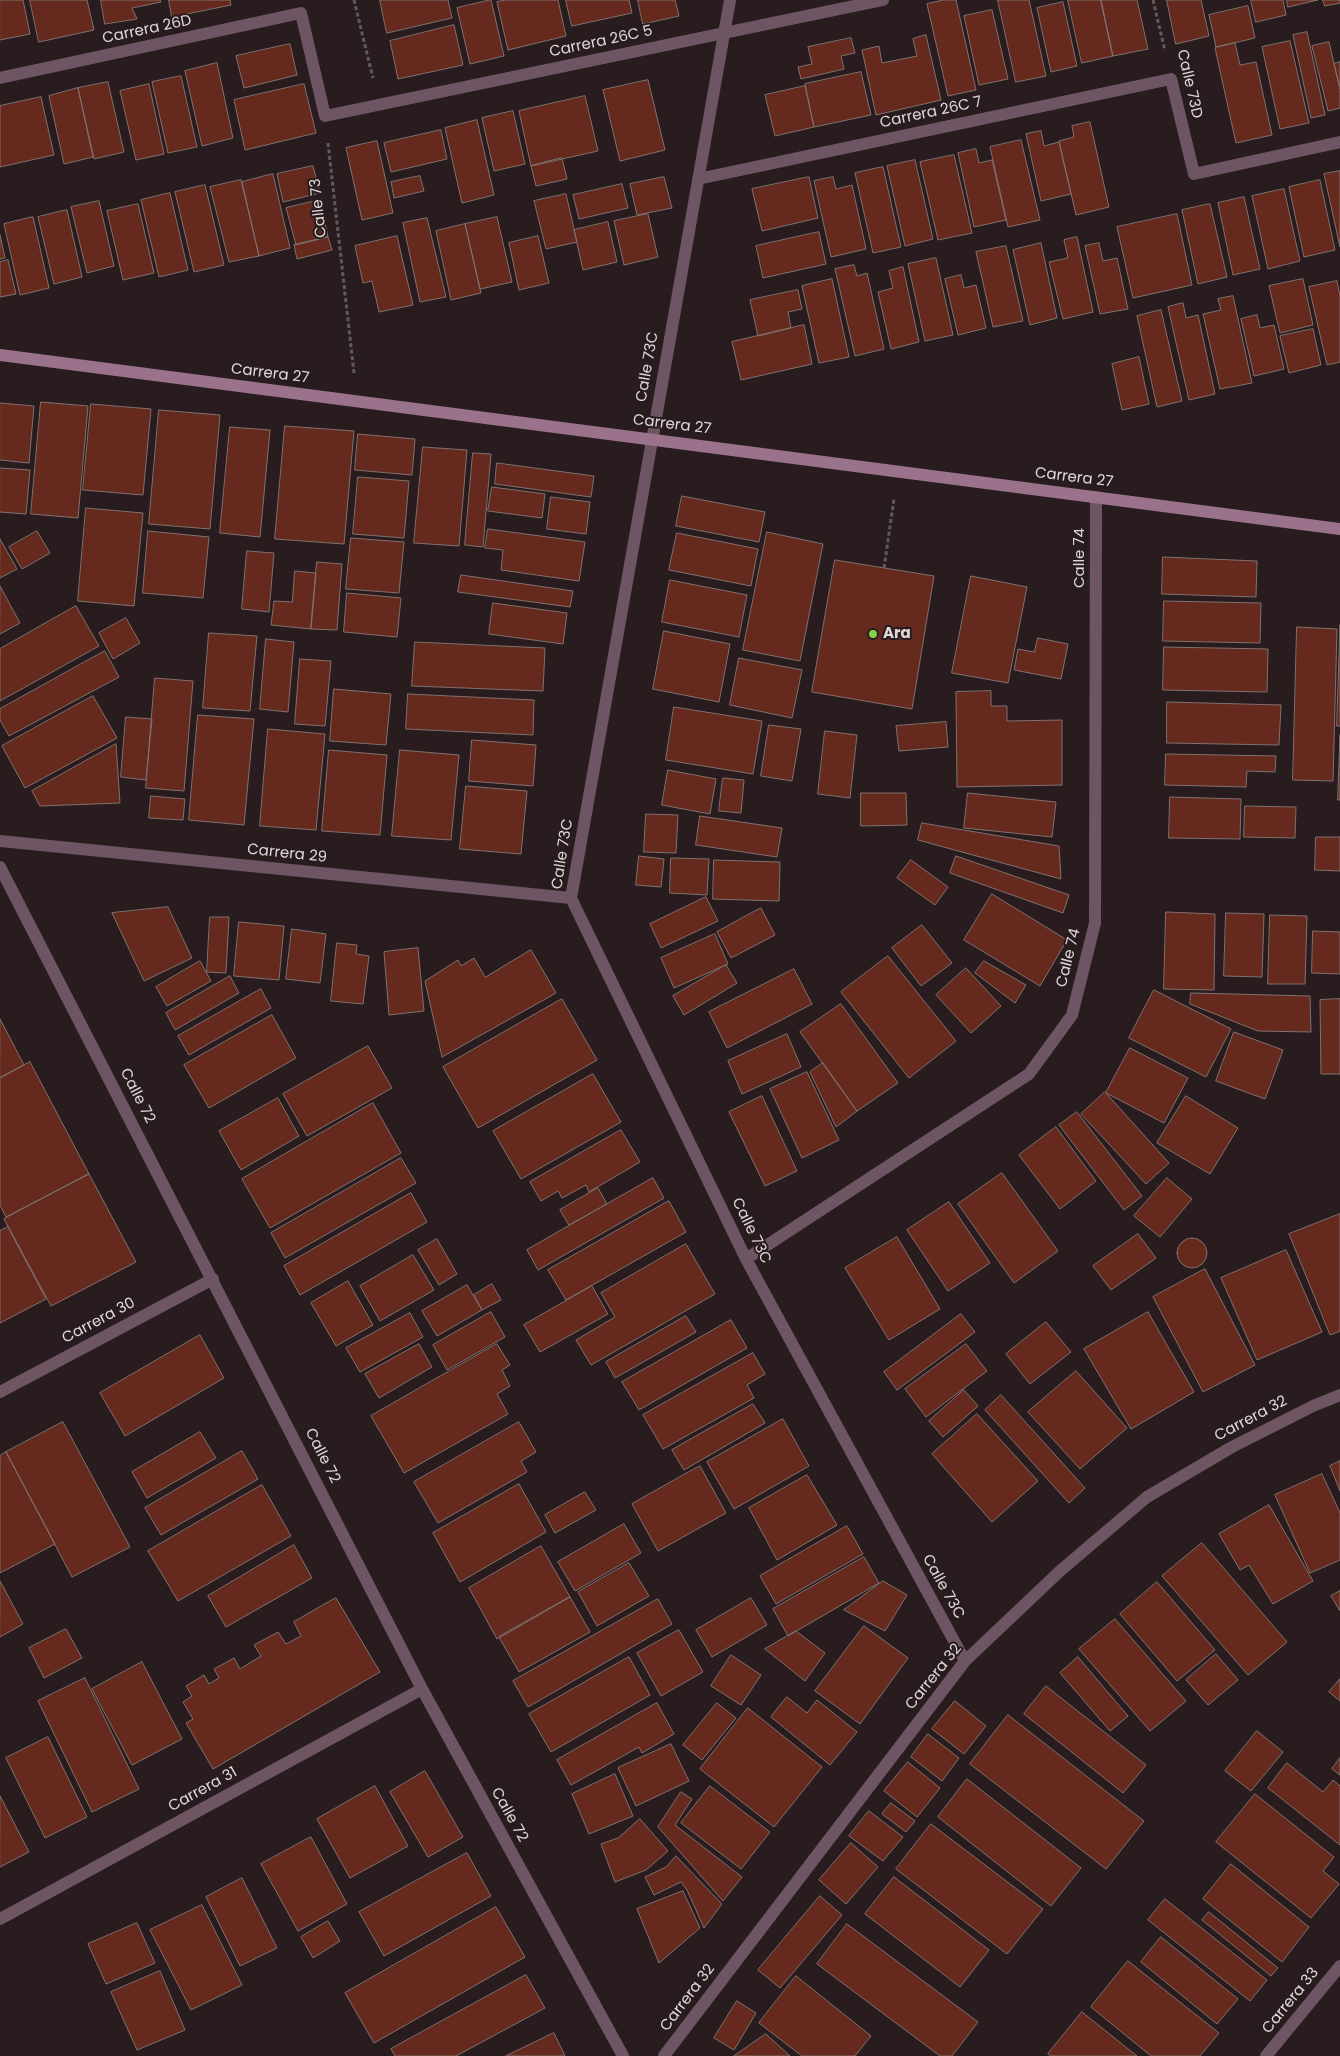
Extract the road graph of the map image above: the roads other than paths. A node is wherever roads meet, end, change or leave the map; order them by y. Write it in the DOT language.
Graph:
graph roads {
  1 [pos="730,0"];
  2 [pos="883,0"];
  3 [pos="724,32"];
  4 [pos="0,78"];
  5 [pos="1171,79"];
  6 [pos="325,116"];
  7 [pos="1340,142"];
  8 [pos="698,179"];
  9 [pos="0,355"];
  10 [pos="652,439"];
  11 [pos="1096,497"];
  12 [pos="1340,528"];
  13 [pos="0,841"];
  14 [pos="0,867"];
  15 [pos="571,898"];
  16 [pos="746,1260"];
  17 [pos="213,1279"];
  18 [pos="0,1392"];
  19 [pos="1340,1395"];
  20 [pos="965,1661"];
  21 [pos="422,1689"];
  22 [pos="0,1919"];
  23 [pos="1340,1966"];
  24 [pos="623,2056"];
  25 [pos="664,2056"];
  26 [pos="1266,2056"];
  1 -- 3 [label="street, Calle 73C"];
  2 -- 3 [label="street, Carrera 26C 5"];
  3 -- 6 [label="street, Carrera 26C 5"];
  3 -- 8 [label="street, Calle 73C"];
  4 -- 6 [label="street, Carrera 26D"];
  5 -- 7 [label="street, Calle 73D"];
  5 -- 8 [label="street, Carrera 26C 7"];
  8 -- 10 [label="street, Calle 73C"];
  9 -- 10 [label="street, Carrera 27"];
  10 -- 11 [label="street, Carrera 27"];
  10 -- 15 [label="street, Calle 73C"];
  11 -- 12 [label="street, Carrera 27"];
  11 -- 16 [label="street, Calle 74"];
  13 -- 15 [label="street, Carrera 29"];
  14 -- 17 [label="street, Calle 72"];
  15 -- 16 [label="street, Calle 73C"];
  16 -- 20 [label="street, Calle 73C"];
  17 -- 18 [label="street, Carrera 30"];
  17 -- 21 [label="street, Calle 72"];
  19 -- 20 [label="street, Carrera 32"];
  20 -- 25 [label="street, Carrera 32"];
  21 -- 22 [label="street, Carrera 31"];
  21 -- 24 [label="street, Calle 72"];
  23 -- 26 [label="street, Carrera 33"];
}
